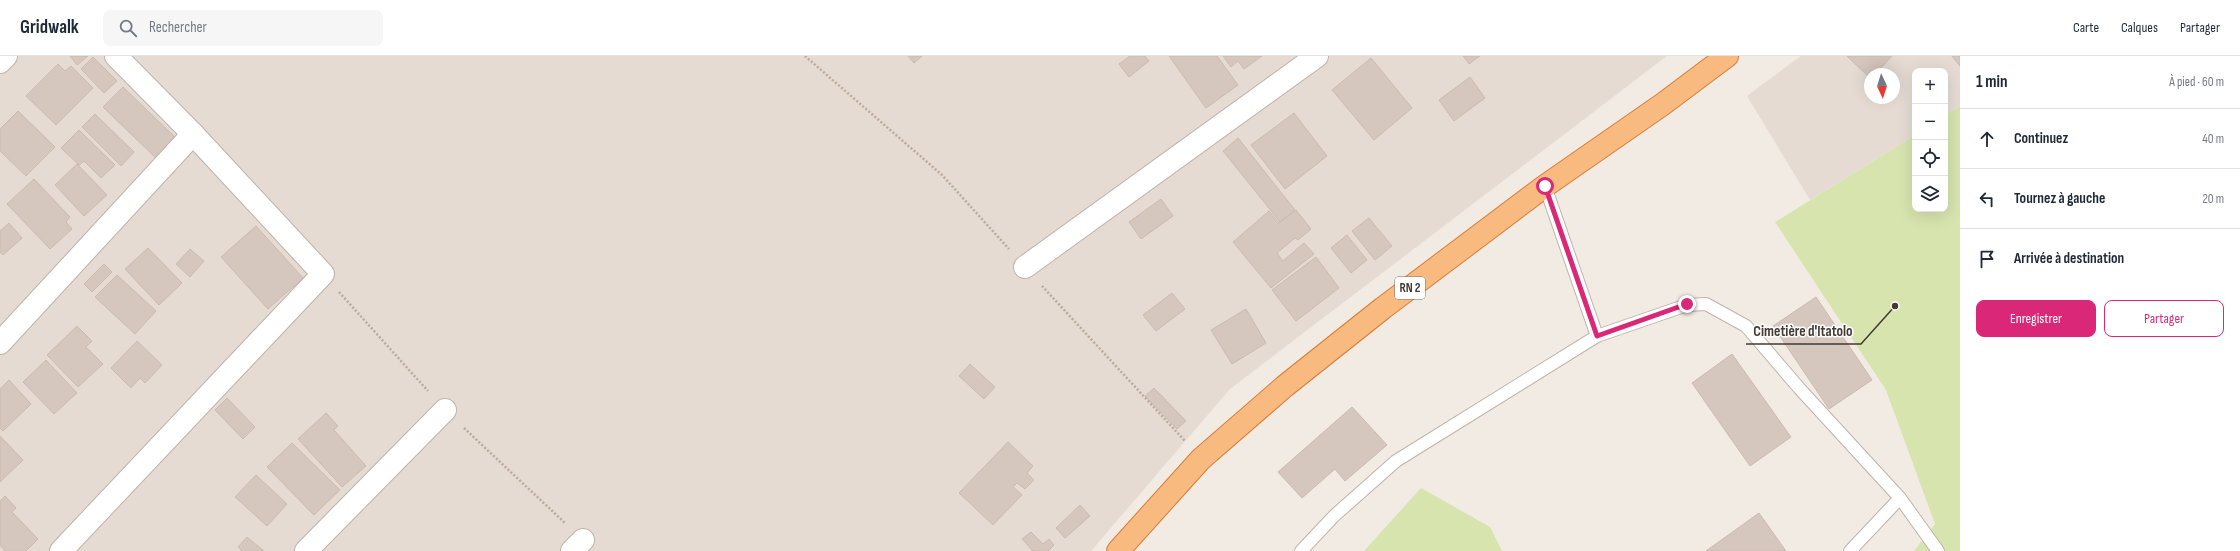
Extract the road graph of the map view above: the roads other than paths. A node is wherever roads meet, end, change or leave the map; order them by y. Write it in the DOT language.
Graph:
graph roads {
  1 [pos="6,56"];
  2 [pos="116,56"];
  3 [pos="1317,56"];
  4 [pos="1728,56"];
  5 [pos="0,62"];
  6 [pos="193,134"];
  7 [pos="1545,186"];
  8 [pos="1025,267"];
  9 [pos="1597,336"];
  10 [pos="0,343"];
  11 [pos="445,410"];
  12 [pos="1900,498"];
  13 [pos="61,551"];
  14 [pos="306,551"];
  15 [pos="1118,551"];
  16 [pos="1301,551"];
  17 [pos="1850,551"];
  18 [pos="1938,551"];
  1 -- 5 [label="street"];
  2 -- 6 [label="street"];
  3 -- 8 [label="street"];
  4 -- 7 [label="highway, RN 2"];
  6 -- 10 [label="street"];
  6 -- 13 [label="street"];
  7 -- 9 [label="lane"];
  7 -- 15 [label="highway, RN 2"];
  9 -- 12 [label="lane"];
  9 -- 16 [label="lane"];
  11 -- 14 [label="street"];
  12 -- 17 [label="lane"];
  12 -- 18 [label="lane"];
}
